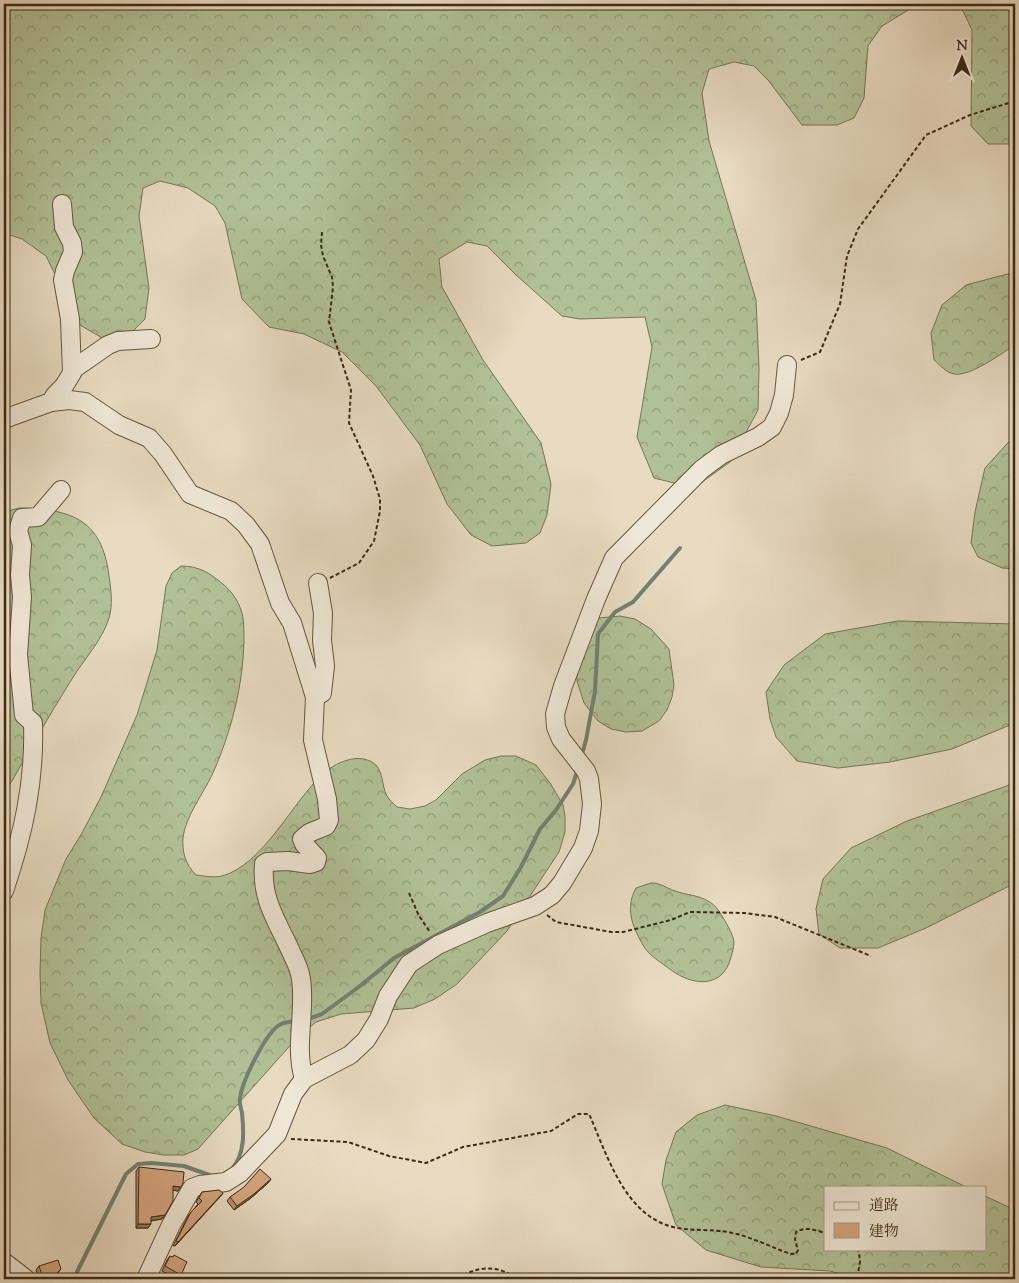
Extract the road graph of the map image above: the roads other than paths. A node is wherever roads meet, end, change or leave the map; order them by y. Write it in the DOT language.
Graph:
graph roads {
  1 [pos="62,204"];
  2 [pos="151,339"];
  3 [pos="787,365"];
  4 [pos="72,370"];
  5 [pos="50,402"];
  6 [pos="4,419"];
  7 [pos="61,490"];
  8 [pos="318,583"];
  9 [pos="315,697"];
  10 [pos="4,891"];
  11 [pos="304,1079"];
  12 [pos="4,1262"];
  13 [pos="26,1279"];
  14 [pos="146,1279"];
  1 -- 4 [label="street"];
  2 -- 4 [label="street"];
  3 -- 11 [label="street"];
  4 -- 5 [label="street"];
  5 -- 6 [label="street"];
  5 -- 9 [label="street"];
  7 -- 10 [label="street"];
  8 -- 9 [label="street"];
  9 -- 11 [label="street"];
  11 -- 14 [label="street"];
  12 -- 13 [label="street"];
}
